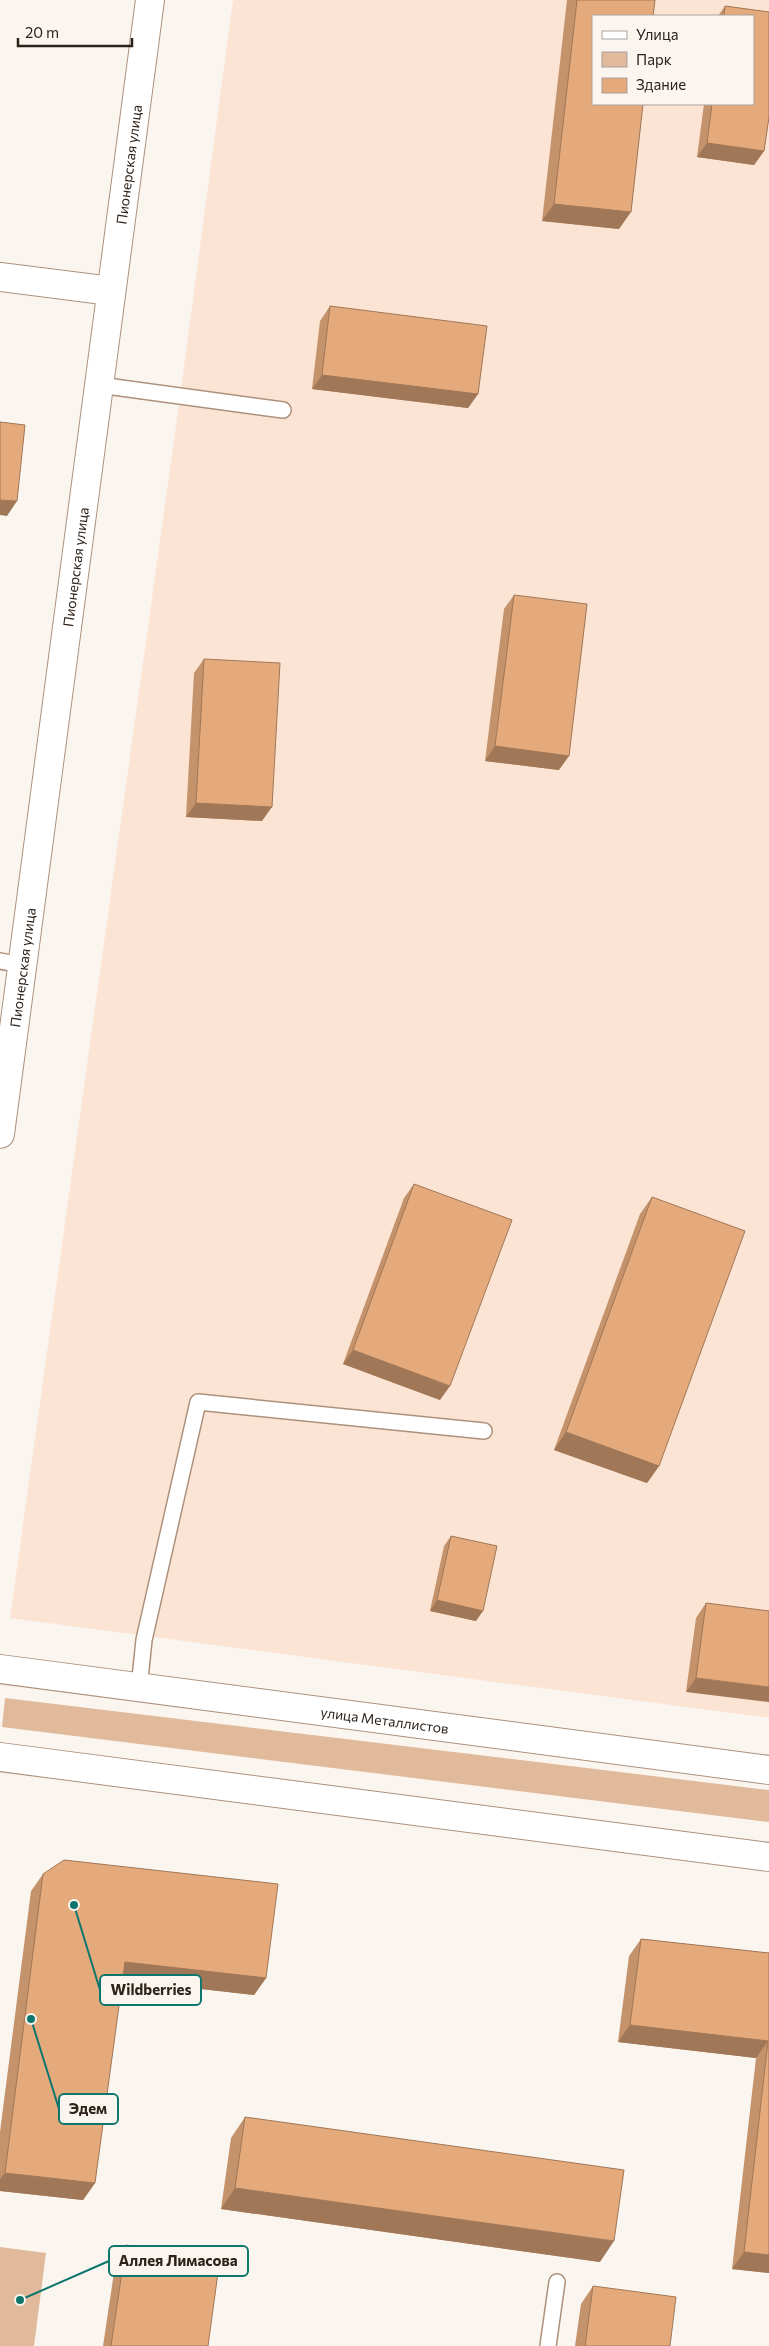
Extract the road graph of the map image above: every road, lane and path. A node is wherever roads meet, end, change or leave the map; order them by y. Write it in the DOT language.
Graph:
graph roads {
  1 [pos="150,0"];
  2 [pos="0,277"];
  3 [pos="111,291"];
  4 [pos="99,385"];
  5 [pos="283,410"];
  6 [pos="11,963"];
  7 [pos="0,1134"];
  8 [pos="484,1431"];
  9 [pos="0,1669"];
  10 [pos="139,1688"];
  11 [pos="0,1756"];
  12 [pos="769,1770"];
  13 [pos="769,1857"];
  14 [pos="557,2282"];
  15 [pos="548,2346"];
  1 -- 3 [label="street, Пионерская улица"];
  2 -- 3 [label="street"];
  3 -- 4 [label="street, Пионерская улица"];
  4 -- 5 [label="lane"];
  4 -- 6 [label="street, Пионерская улица"];
  6 -- 7 [label="street, Пионерская улица"];
  8 -- 10 [label="lane"];
  9 -- 10 [label="street, улица Металлистов"];
  10 -- 12 [label="street, улица Металлистов"];
  11 -- 13 [label="street"];
  14 -- 15 [label="lane"];
}
